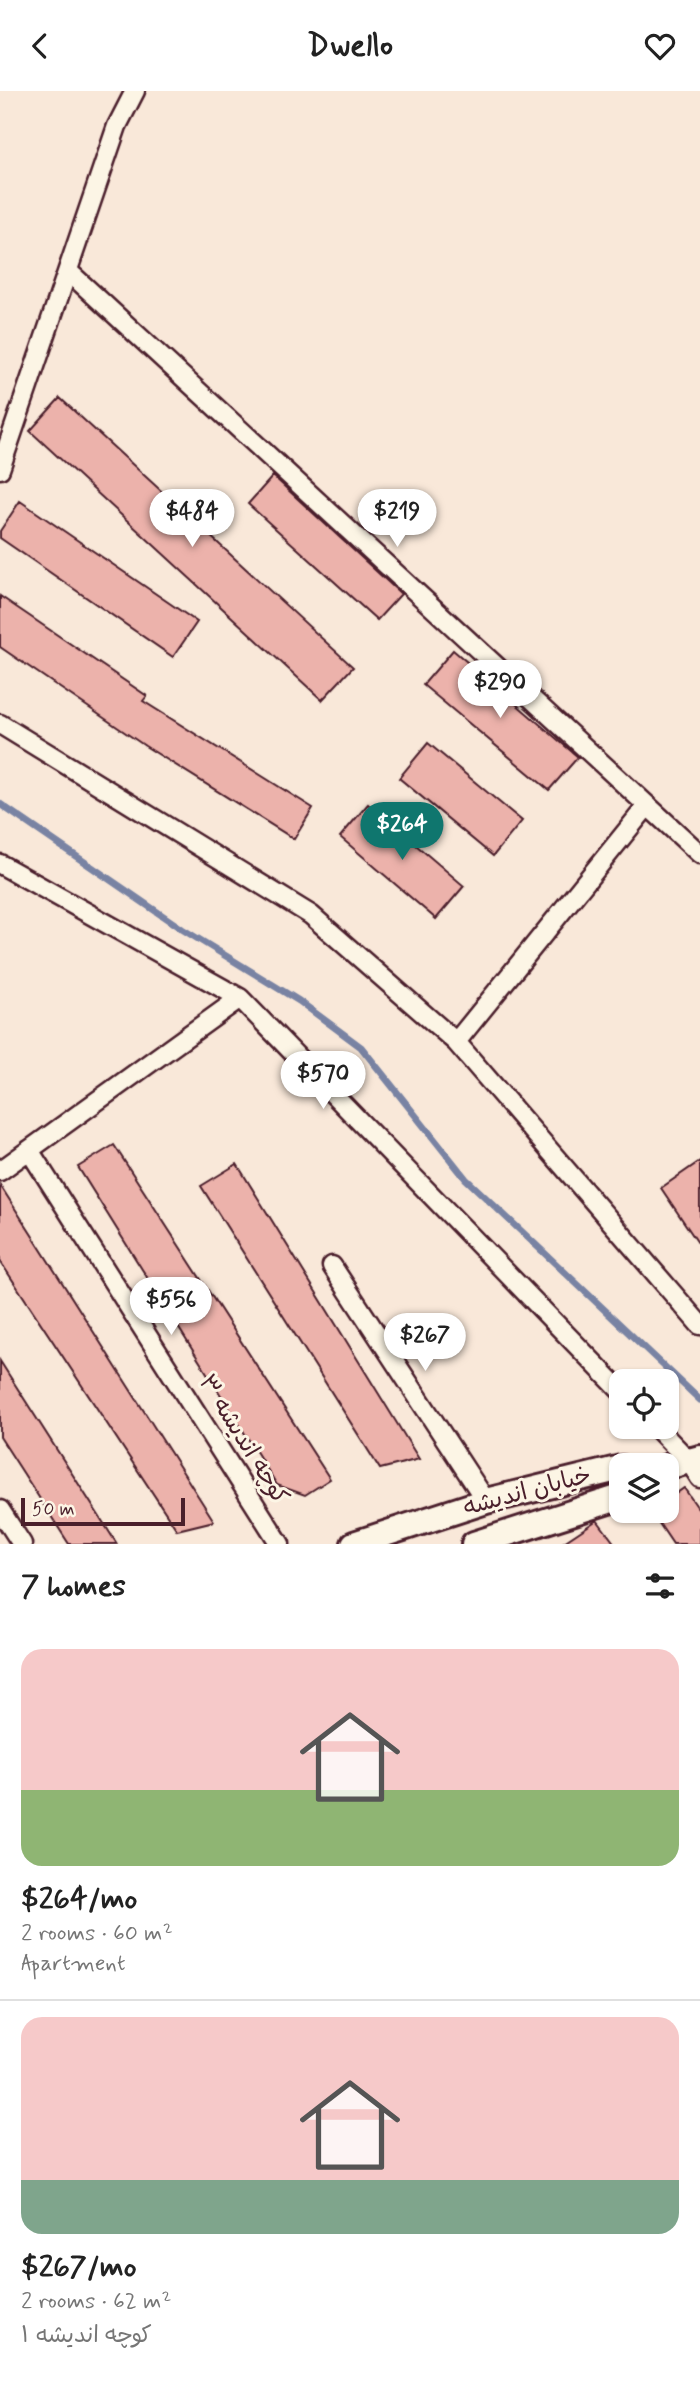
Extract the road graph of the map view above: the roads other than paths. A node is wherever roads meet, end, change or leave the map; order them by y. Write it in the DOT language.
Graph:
graph roads {
  1 [pos="135,91"];
  2 [pos="69,272"];
  3 [pos="0,469"];
  4 [pos="0,724"];
  5 [pos="647,806"];
  6 [pos="700,854"];
  7 [pos="0,864"];
  8 [pos="240,998"];
  9 [pos="456,1042"];
  10 [pos="29,1150"];
  11 [pos="0,1171"];
  12 [pos="332,1266"];
  13 [pos="700,1325"];
  14 [pos="609,1379"];
  15 [pos="666,1439"];
  16 [pos="689,1466"];
  17 [pos="609,1471"];
  18 [pos="486,1501"];
  19 [pos="609,1501"];
  20 [pos="0,1510"];
  21 [pos="510,1538"];
  22 [pos="22,1544"];
  23 [pos="280,1544"];
  24 [pos="354,1544"];
  25 [pos="474,1544"];
  1 -- 2 [label="street"];
  2 -- 3 [label="street"];
  2 -- 5 [label="street"];
  4 -- 9 [label="street"];
  5 -- 6 [label="street"];
  5 -- 9 [label="street"];
  7 -- 8 [label="street"];
  8 -- 10 [label="street"];
  8 -- 14 [label="street"];
  9 -- 13 [label="street"];
  10 -- 11 [label="street"];
  10 -- 23 [label="street, کوچه اندیشه ۳"];
  12 -- 18 [label="street"];
  15 -- 16 [label="street"];
  17 -- 18 [label="street, خیابان اندیشه"];
  18 -- 24 [label="street, خیابان اندیشه"];
  19 -- 21 [label="street, خیابان اندیشه"];
  20 -- 22 [label="street"];
  21 -- 25 [label="street, خیابان اندیشه"];
}
